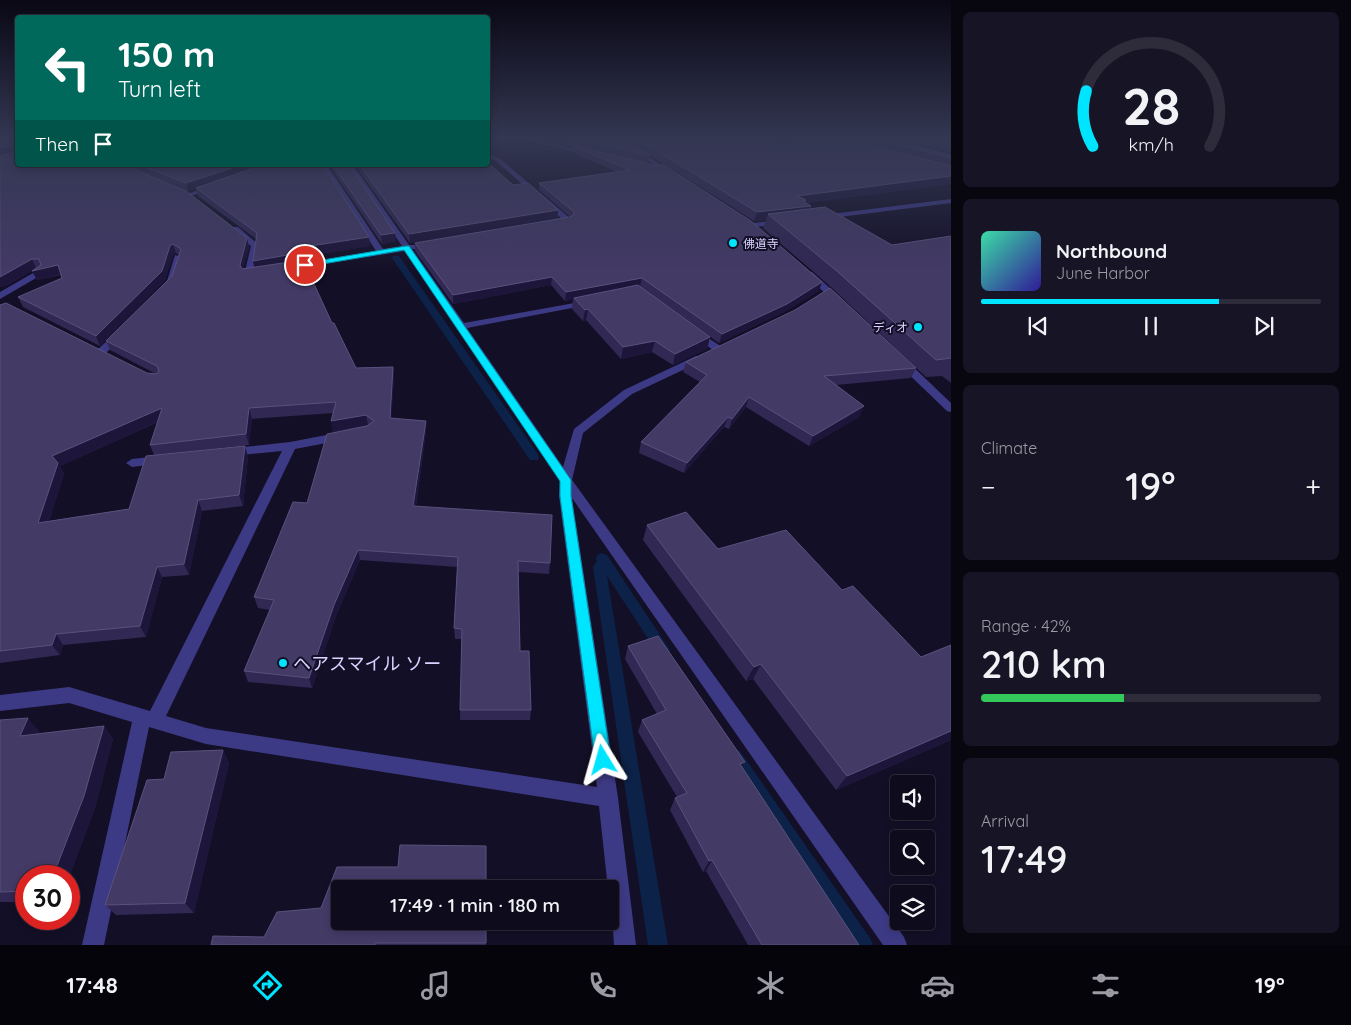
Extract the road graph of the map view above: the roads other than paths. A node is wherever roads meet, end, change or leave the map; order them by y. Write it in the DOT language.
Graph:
graph roads {
  1 [pos="221,184"];
  2 [pos="337,184"];
  3 [pos="363,184"];
  4 [pos="526,184"];
  5 [pos="180,191"];
  6 [pos="951,201"];
  7 [pos="813,218"];
  8 [pos="746,220"];
  9 [pos="793,220"];
  10 [pos="226,222"];
  11 [pos="549,224"];
  12 [pos="754,225"];
  13 [pos="761,232"];
  14 [pos="425,245"];
  15 [pos="406,248"];
  16 [pos="381,252"];
  17 [pos="178,257"];
  18 [pos="277,270"];
  19 [pos="267,271"];
  20 [pos="806,271"];
  21 [pos="40,272"];
  22 [pos="0,296"];
  23 [pos="157,296"];
  24 [pos="602,299"];
  25 [pos="848,310"];
  26 [pos="129,324"];
  27 [pos="686,326"];
  28 [pos="460,327"];
  29 [pos="101,352"];
  30 [pos="896,356"];
  31 [pos="951,408"];
  32 [pos="358,433"];
  33 [pos="290,446"];
  34 [pos="211,454"];
  35 [pos="172,458"];
  36 [pos="132,463"];
  37 [pos="566,480"];
  38 [pos="0,703"];
  39 [pos="149,719"];
  40 [pos="608,798"];
  41 [pos="93,945"];
  42 [pos="626,945"];
  43 [pos="896,945"];
  1 -- 5 [label="street"];
  2 -- 16 [label="street"];
  3 -- 15 [label="street"];
  4 -- 11 [label="street"];
  6 -- 7 [label="street"];
  8 -- 12 [label="street"];
  9 -- 12 [label="street"];
  10 -- 19 [label="street"];
  12 -- 13 [label="street"];
  14 -- 15 [label="street"];
  15 -- 16 [label="street"];
  15 -- 28 [label="street"];
  16 -- 18 [label="street"];
  17 -- 23 [label="street"];
  20 -- 25 [label="street"];
  21 -- 22 [label="street"];
  24 -- 28 [label="street"];
  26 -- 29 [label="street"];
  27 -- 37 [label="street"];
  28 -- 37 [label="street"];
  30 -- 31 [label="street"];
  32 -- 33 [label="street"];
  33 -- 34 [label="street"];
  33 -- 39 [label="street"];
  35 -- 36 [label="street"];
  37 -- 40 [label="street"];
  37 -- 43 [label="street"];
  38 -- 39 [label="street"];
  39 -- 40 [label="street"];
  39 -- 41 [label="street"];
  40 -- 42 [label="street"];
}
